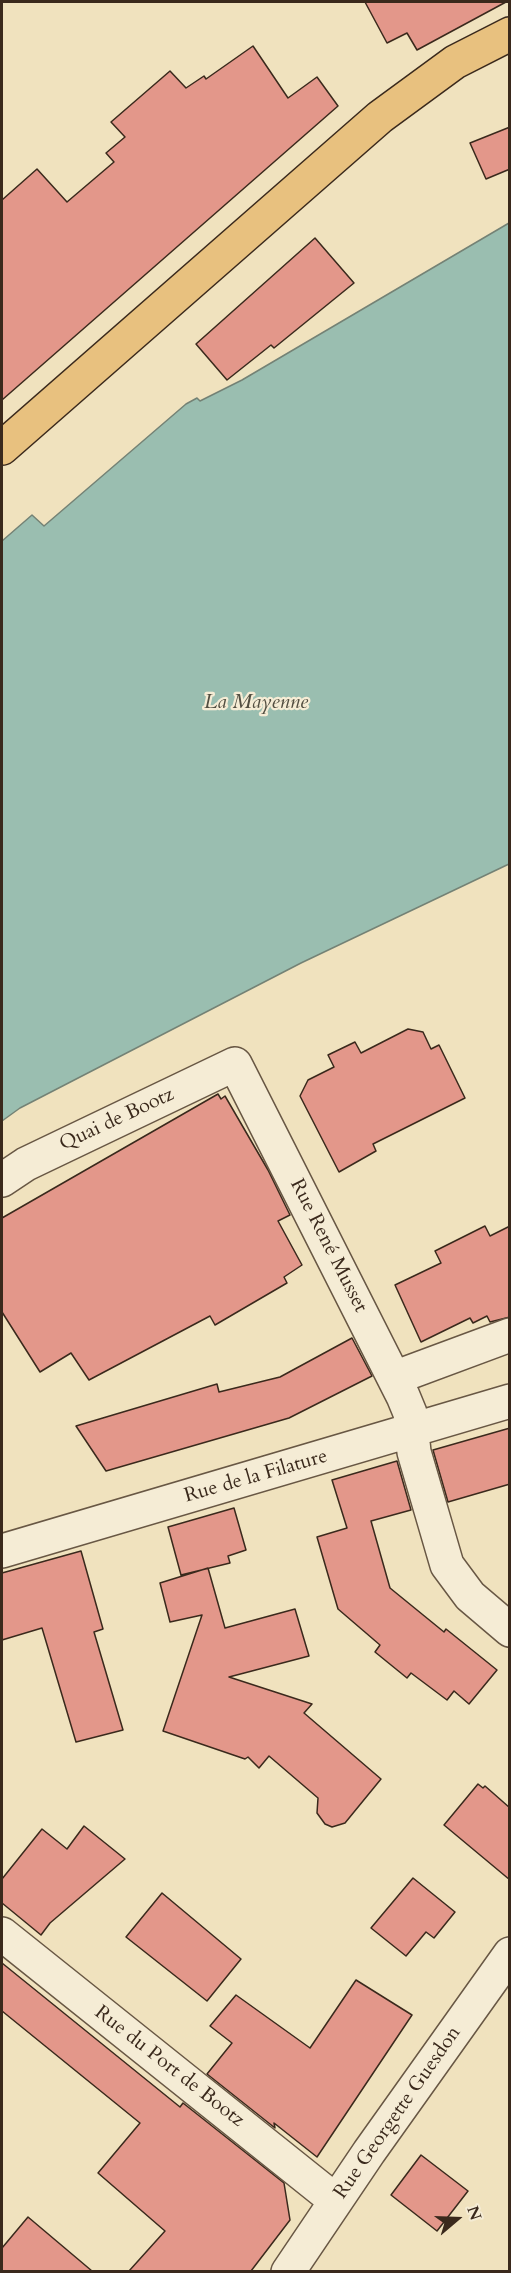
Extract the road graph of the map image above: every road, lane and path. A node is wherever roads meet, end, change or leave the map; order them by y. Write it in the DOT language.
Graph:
graph roads {
  1 [pos="510,34"];
  2 [pos="2,448"];
  3 [pos="235,1064"];
  4 [pos="2,1180"];
  5 [pos="510,1335"];
  6 [pos="394,1378"];
  7 [pos="510,1401"];
  8 [pos="411,1431"];
  9 [pos="2,1551"];
  10 [pos="510,1630"];
  11 [pos="2,1934"];
  12 [pos="505,1969"];
  13 [pos="336,2201"];
  14 [pos="288,2271"];
  1 -- 2 [label="main road"];
  3 -- 4 [label="street, Quai de Bootz"];
  3 -- 6 [label="street, Rue René Musset"];
  5 -- 6 [label="street"];
  6 -- 8 [label="street, Rue René Musset"];
  7 -- 8 [label="street, Rue de la Filature"];
  8 -- 9 [label="street, Rue de la Filature"];
  8 -- 10 [label="street, Rue René Musset"];
  11 -- 13 [label="street, Rue du Port de Bootz"];
  12 -- 13 [label="street, Rue Georgette Guesdon"];
  13 -- 14 [label="street, Rue Georgette Guesdon"];
}
